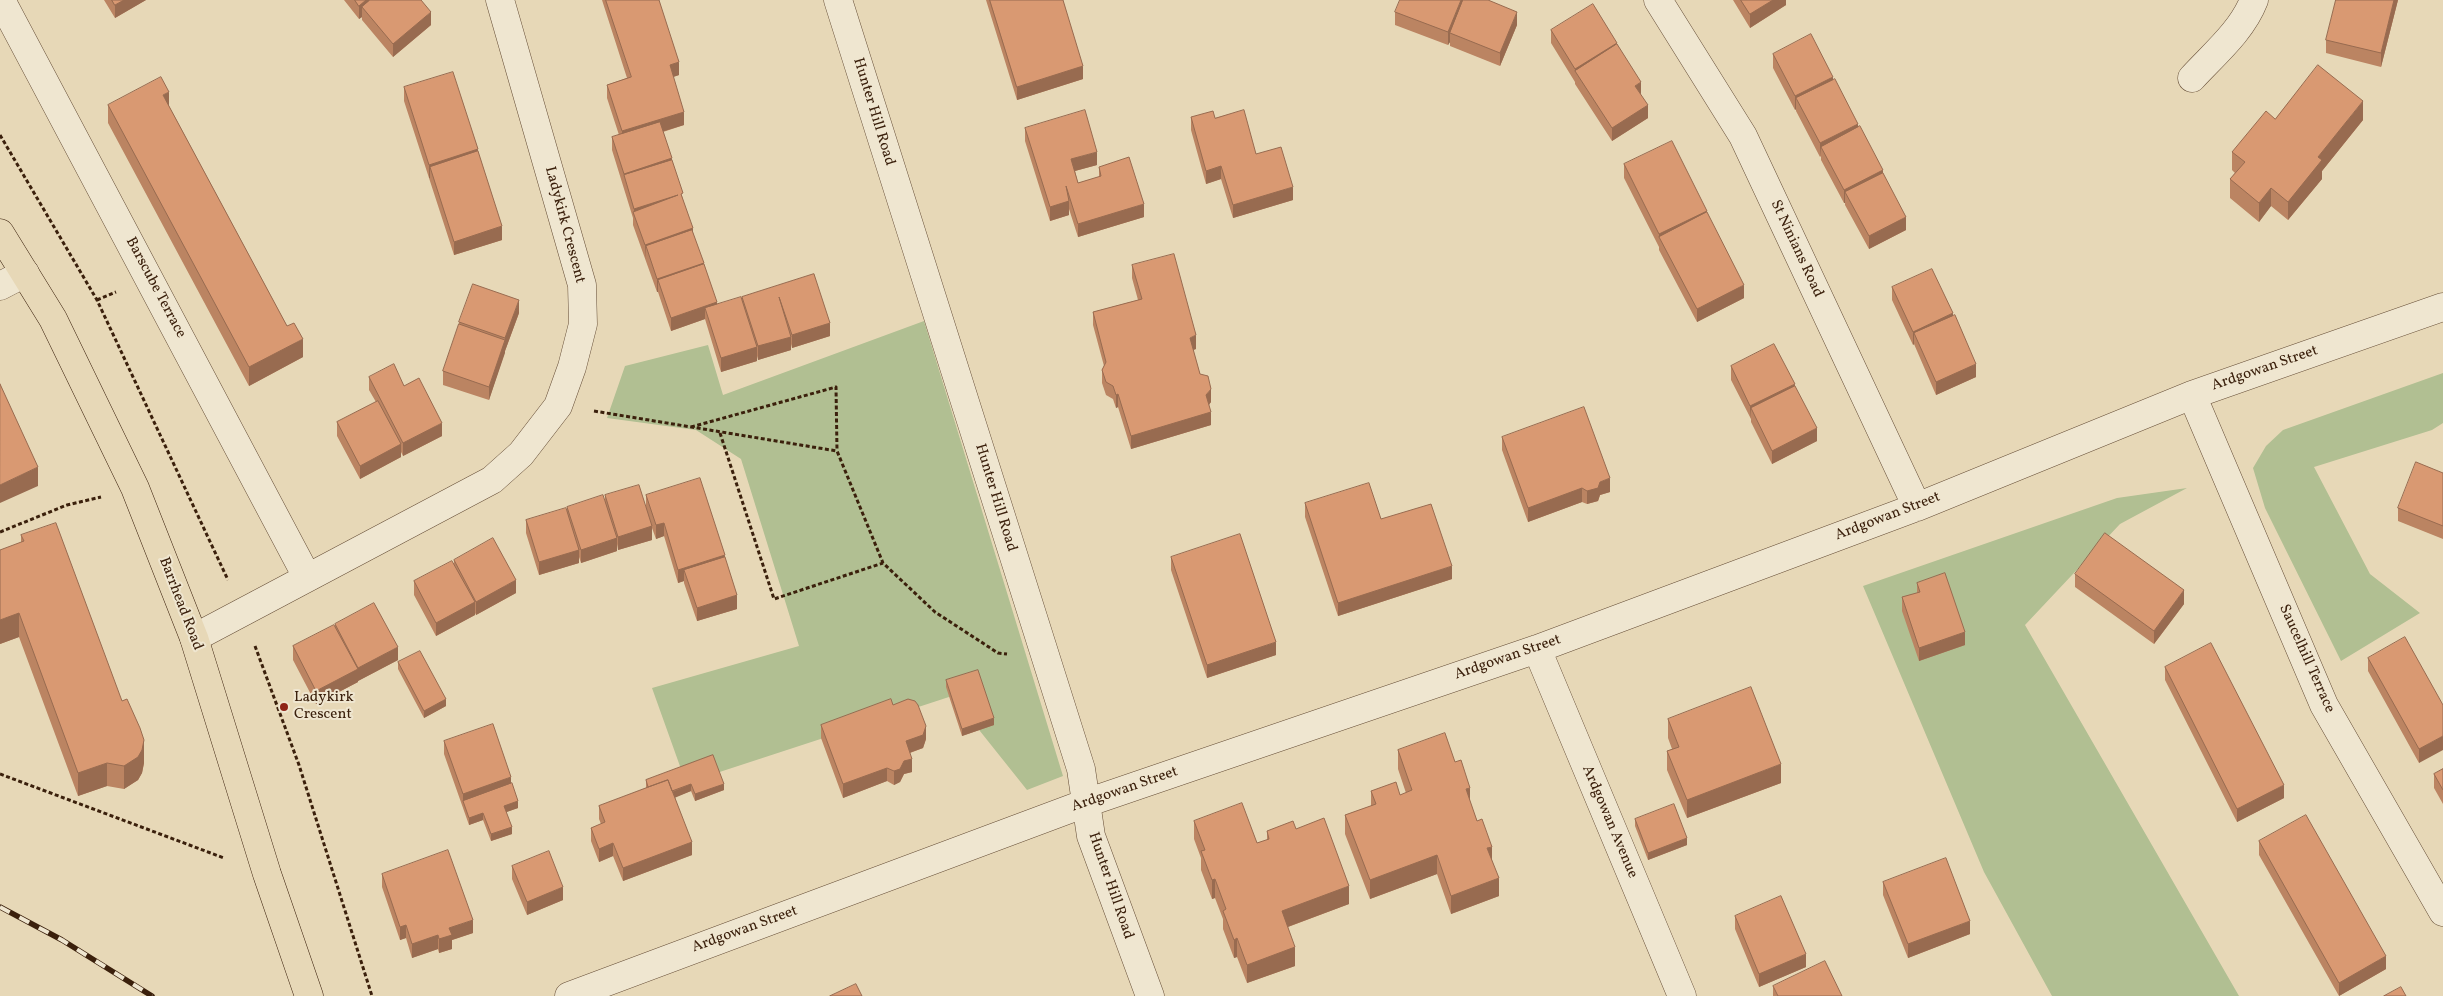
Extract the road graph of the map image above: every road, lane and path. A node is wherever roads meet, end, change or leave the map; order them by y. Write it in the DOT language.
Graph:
graph roads {
  1 [pos="1,0"];
  2 [pos="500,0"];
  3 [pos="838,0"];
  4 [pos="1658,0"];
  5 [pos="2254,0"];
  6 [pos="2192,78"];
  7 [pos="0,135"];
  8 [pos="0,233"];
  9 [pos="25,274"];
  10 [pos="0,286"];
  11 [pos="2443,307"];
  12 [pos="2192,395"];
  13 [pos="558,406"];
  14 [pos="690,427"];
  15 [pos="720,433"];
  16 [pos="837,451"];
  17 [pos="178,473"];
  18 [pos="135,488"];
  19 [pos="1917,507"];
  20 [pos="0,532"];
  21 [pos="883,563"];
  22 [pos="307,577"];
  23 [pos="242,612"];
  24 [pos="194,638"];
  25 [pos="1537,649"];
  26 [pos="1045,659"];
  27 [pos="0,774"];
  28 [pos="1086,803"];
  29 [pos="267,874"];
  30 [pos="2443,912"];
  31 [pos="309,996"];
  32 [pos="372,996"];
  33 [pos="569,996"];
  34 [pos="1150,996"];
  35 [pos="1682,996"];
  1 -- 22 [label="street, Barscube Terrace"];
  2 -- 13 [label="street, Ladykirk Crescent"];
  3 -- 26 [label="street, Hunter Hill Road"];
  4 -- 19 [label="street, St Ninians Road"];
  5 -- 6 [label="street"];
  7 -- 17 [label="path"];
  8 -- 9 [label="main road, Barrhead Road"];
  9 -- 10 [label="street"];
  9 -- 18 [label="main road, Barrhead Road"];
  11 -- 12 [label="street, Ardgowan Street"];
  12 -- 19 [label="street, Ardgowan Street"];
  12 -- 30 [label="street, Saucelhill Terrace"];
  13 -- 14 [label="path"];
  13 -- 22 [label="street, Ladykirk Crescent"];
  14 -- 15 [label="path"];
  14 -- 16 [label="path"];
  15 -- 16 [label="path"];
  15 -- 21 [label="path"];
  16 -- 21 [label="path"];
  17 -- 18 [label="path"];
  17 -- 23 [label="path"];
  18 -- 20 [label="path"];
  18 -- 24 [label="main road, Barrhead Road"];
  19 -- 25 [label="street, Ardgowan Street"];
  21 -- 26 [label="path"];
  22 -- 23 [label="street, Ladykirk Crescent"];
  23 -- 24 [label="street, Ladykirk Crescent"];
  23 -- 32 [label="path"];
  24 -- 29 [label="main road, Barrhead Road"];
  25 -- 28 [label="street, Ardgowan Street"];
  25 -- 35 [label="street, Ardgowan Avenue"];
  26 -- 28 [label="street, Hunter Hill Road"];
  27 -- 29 [label="path"];
  28 -- 33 [label="street, Ardgowan Street"];
  28 -- 34 [label="street, Hunter Hill Road"];
  29 -- 31 [label="main road, Barrhead Road"];
}
